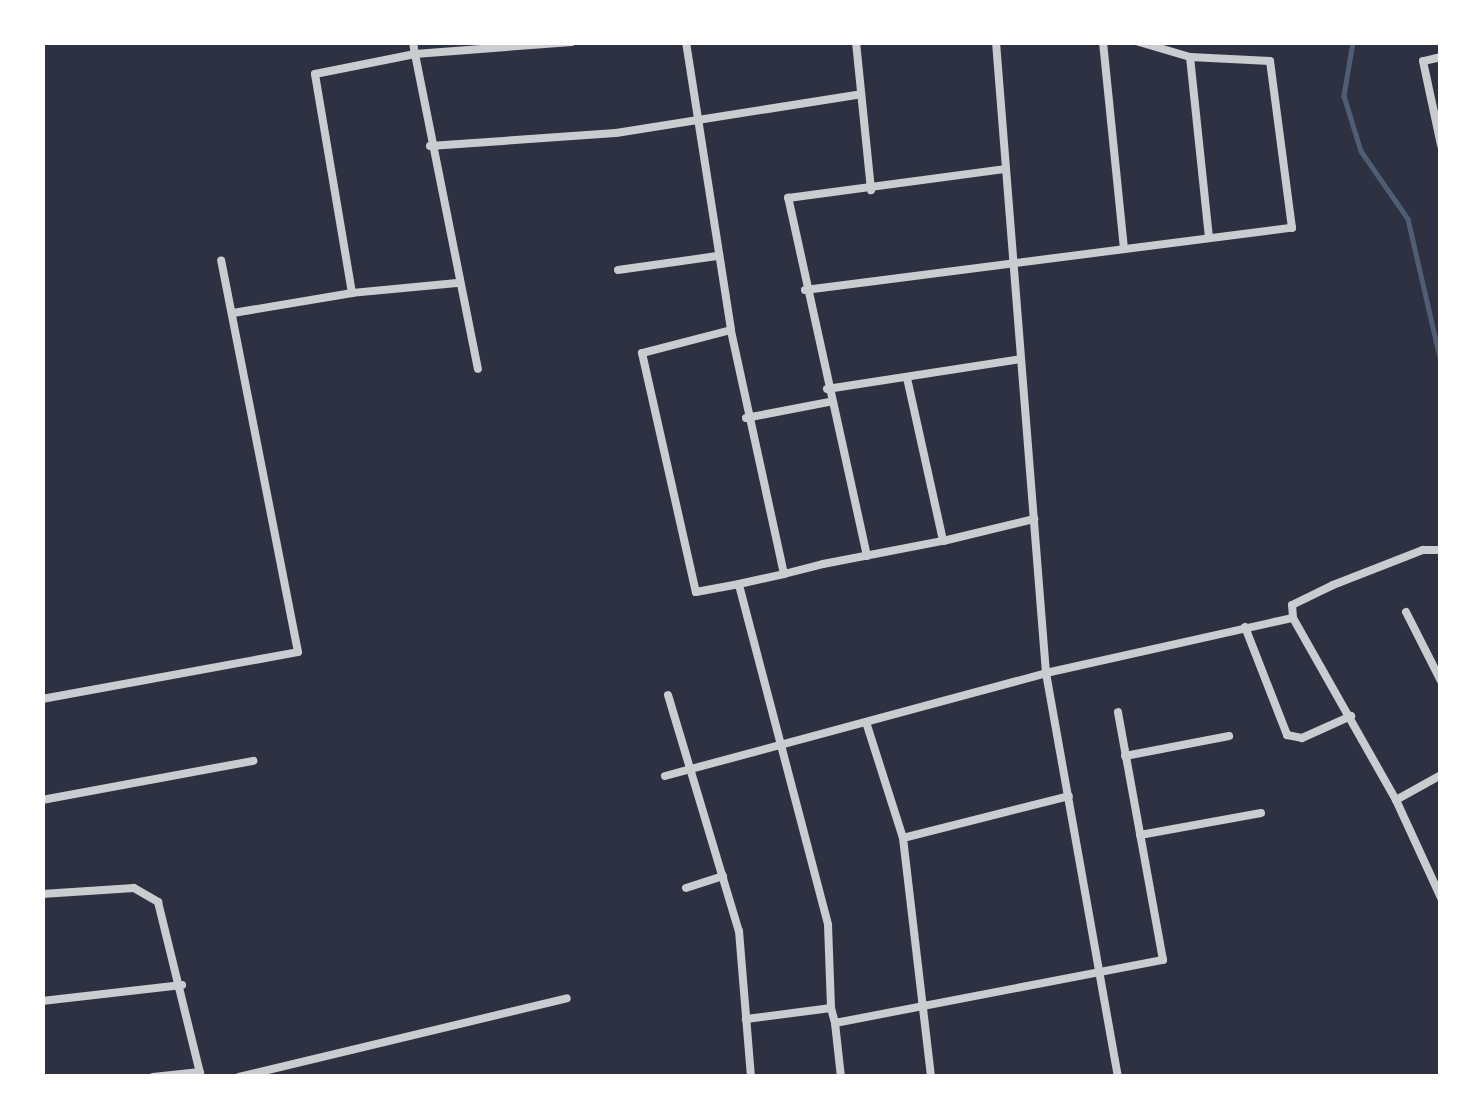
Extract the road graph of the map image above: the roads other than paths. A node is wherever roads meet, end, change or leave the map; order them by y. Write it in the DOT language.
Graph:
graph roads {
  1 [pos="413,42"];
  2 [pos="572,42"];
  3 [pos="686,42"];
  4 [pos="856,42"];
  5 [pos="996,42"];
  6 [pos="1103,42"];
  7 [pos="1138,42"];
  8 [pos="523,45"];
  9 [pos="415,54"];
  10 [pos="1190,57"];
  11 [pos="1441,57"];
  12 [pos="862,94"];
  13 [pos="697,121"];
  14 [pos="1441,145"];
  15 [pos="430,146"];
  16 [pos="1006,170"];
  17 [pos="871,190"];
  18 [pos="1209,238"];
  19 [pos="1124,249"];
  20 [pos="717,256"];
  21 [pos="221,260"];
  22 [pos="1013,263"];
  23 [pos="618,270"];
  24 [pos="457,283"];
  25 [pos="805,290"];
  26 [pos="352,293"];
  27 [pos="232,314"];
  28 [pos="731,331"];
  29 [pos="1021,359"];
  30 [pos="478,369"];
  31 [pos="907,378"];
  32 [pos="827,389"];
  33 [pos="830,401"];
  34 [pos="746,418"];
  35 [pos="1034,519"];
  36 [pos="944,541"];
  37 [pos="1441,550"];
  38 [pos="867,556"];
  39 [pos="784,574"];
  40 [pos="739,584"];
  41 [pos="1406,612"];
  42 [pos="1293,618"];
  43 [pos="1245,627"];
  44 [pos="1046,674"];
  45 [pos="1441,681"];
  46 [pos="668,695"];
  47 [pos="42,700"];
  48 [pos="1118,712"];
  49 [pos="1351,716"];
  50 [pos="866,722"];
  51 [pos="1228,736"];
  52 [pos="781,745"];
  53 [pos="1125,756"];
  54 [pos="253,761"];
  55 [pos="689,770"];
  56 [pos="665,776"];
  57 [pos="1441,776"];
  58 [pos="1069,796"];
  59 [pos="42,800"];
  60 [pos="1396,800"];
  61 [pos="1261,812"];
  62 [pos="1140,836"];
  63 [pos="903,838"];
  64 [pos="723,876"];
  65 [pos="686,888"];
  66 [pos="42,894"];
  67 [pos="1441,898"];
  68 [pos="1101,971"];
  69 [pos="182,985"];
  70 [pos="567,998"];
  71 [pos="42,1001"];
  72 [pos="922,1005"];
  73 [pos="831,1008"];
  74 [pos="746,1019"];
  75 [pos="835,1023"];
  76 [pos="201,1074"];
  77 [pos="153,1077"];
  78 [pos="239,1077"];
  79 [pos="751,1077"];
  80 [pos="841,1077"];
  81 [pos="932,1077"];
  82 [pos="1118,1077"];
  1 -- 9 [label="street"];
  2 -- 8 [label="street"];
  3 -- 13 [label="street"];
  4 -- 12 [label="street"];
  5 -- 16 [label="street"];
  6 -- 19 [label="street"];
  7 -- 10 [label="street"];
  8 -- 9 [label="street"];
  9 -- 15 [label="street"];
  9 -- 26 [label="street"];
  10 -- 18 [label="street"];
  10 -- 18 [label="street"];
  11 -- 14 [label="street"];
  12 -- 13 [label="street"];
  12 -- 17 [label="street"];
  13 -- 15 [label="street"];
  13 -- 20 [label="street"];
  15 -- 24 [label="street"];
  16 -- 17 [label="street"];
  16 -- 22 [label="street"];
  17 -- 25 [label="street"];
  18 -- 19 [label="street"];
  19 -- 22 [label="street"];
  20 -- 23 [label="street"];
  20 -- 28 [label="street"];
  21 -- 27 [label="street"];
  22 -- 25 [label="street"];
  22 -- 29 [label="street"];
  24 -- 26 [label="street"];
  24 -- 30 [label="street"];
  25 -- 32 [label="street"];
  26 -- 27 [label="street"];
  27 -- 47 [label="street"];
  28 -- 34 [label="street"];
  28 -- 40 [label="street"];
  29 -- 31 [label="street"];
  29 -- 35 [label="street"];
  31 -- 32 [label="street"];
  31 -- 36 [label="street"];
  32 -- 33 [label="street"];
  33 -- 34 [label="street"];
  33 -- 38 [label="street"];
  34 -- 39 [label="street"];
  35 -- 36 [label="street"];
  35 -- 44 [label="street"];
  36 -- 38 [label="street"];
  37 -- 42 [label="street"];
  38 -- 39 [label="street"];
  39 -- 40 [label="street"];
  40 -- 52 [label="street"];
  41 -- 45 [label="street"];
  42 -- 43 [label="street"];
  42 -- 49 [label="street"];
  43 -- 44 [label="street"];
  43 -- 49 [label="street"];
  44 -- 50 [label="street"];
  44 -- 58 [label="street"];
  46 -- 55 [label="street"];
  48 -- 53 [label="street"];
  49 -- 60 [label="street"];
  50 -- 52 [label="street"];
  50 -- 63 [label="street"];
  51 -- 53 [label="street"];
  52 -- 55 [label="street"];
  52 -- 73 [label="street"];
  53 -- 62 [label="street"];
  54 -- 59 [label="street"];
  55 -- 56 [label="street"];
  55 -- 64 [label="street"];
  57 -- 60 [label="street"];
  58 -- 63 [label="street"];
  58 -- 68 [label="street"];
  60 -- 67 [label="street"];
  61 -- 62 [label="street"];
  62 -- 68 [label="street"];
  63 -- 72 [label="street"];
  64 -- 65 [label="street"];
  64 -- 74 [label="street"];
  66 -- 69 [label="street"];
  68 -- 72 [label="street"];
  68 -- 82 [label="street"];
  69 -- 71 [label="street"];
  69 -- 76 [label="street"];
  70 -- 78 [label="street"];
  72 -- 75 [label="street"];
  72 -- 81 [label="street"];
  73 -- 74 [label="street"];
  73 -- 75 [label="street"];
  74 -- 79 [label="street"];
  75 -- 80 [label="street"];
  76 -- 77 [label="street"];
}
